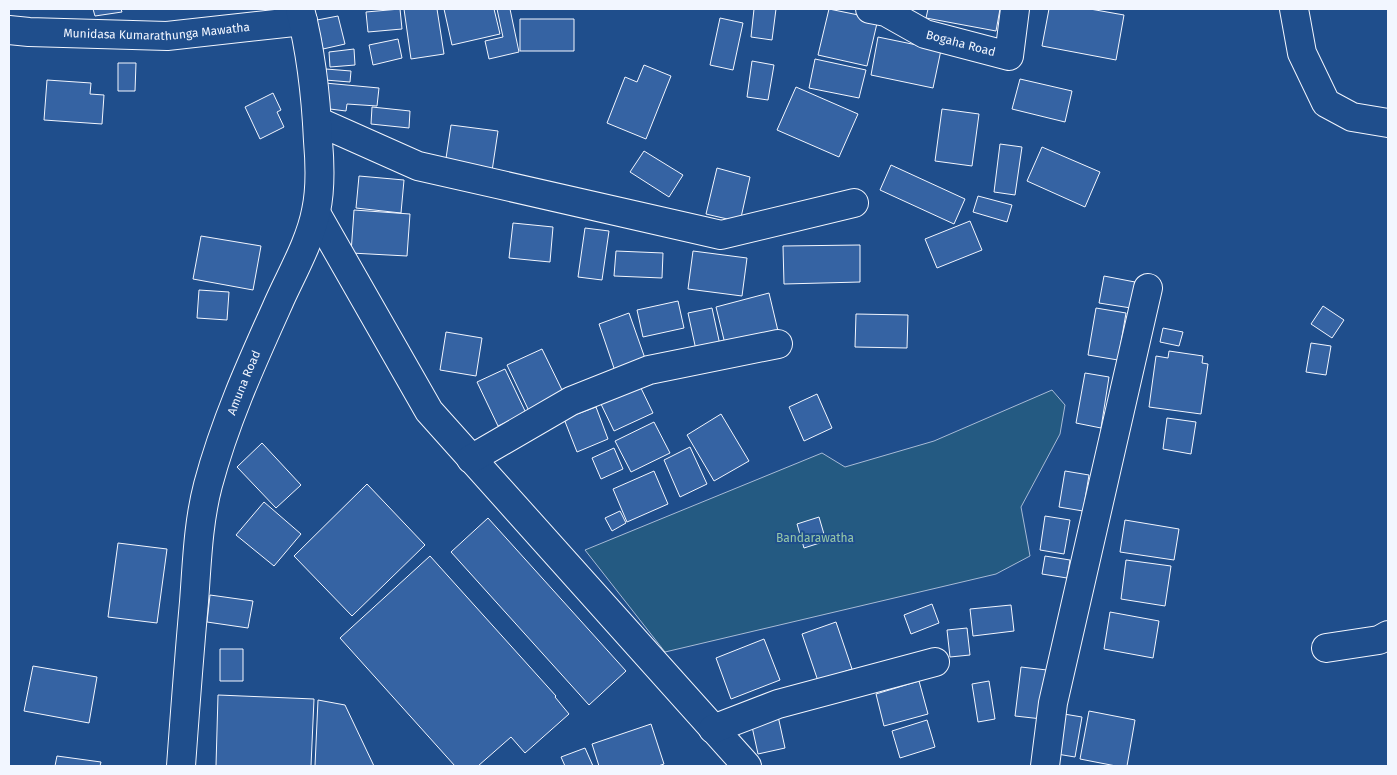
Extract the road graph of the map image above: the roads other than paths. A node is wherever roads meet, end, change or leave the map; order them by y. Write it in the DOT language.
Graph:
graph roads {
  1 [pos="870,9"];
  2 [pos="1015,9"];
  3 [pos="1294,9"];
  4 [pos="301,15"];
  5 [pos="9,30"];
  6 [pos="317,121"];
  7 [pos="1388,124"];
  8 [pos="854,203"];
  9 [pos="316,213"];
  10 [pos="1148,288"];
  11 [pos="778,344"];
  12 [pos="470,459"];
  13 [pos="1388,634"];
  14 [pos="1326,648"];
  15 [pos="935,662"];
  16 [pos="714,729"];
  17 [pos="181,766"];
  18 [pos="747,766"];
  19 [pos="1045,766"];
  1 -- 2 [label="street, Bogaha Road"];
  3 -- 7 [label="street"];
  4 -- 5 [label="street, Munidasa Kumarathunga Mawatha"];
  4 -- 6 [label="street, Amuna Road"];
  6 -- 8 [label="street"];
  6 -- 9 [label="street, Amuna Road"];
  9 -- 12 [label="street"];
  9 -- 17 [label="street, Amuna Road"];
  10 -- 19 [label="street"];
  11 -- 12 [label="street"];
  12 -- 16 [label="street"];
  13 -- 14 [label="street"];
  15 -- 16 [label="street"];
  16 -- 18 [label="street"];
}
